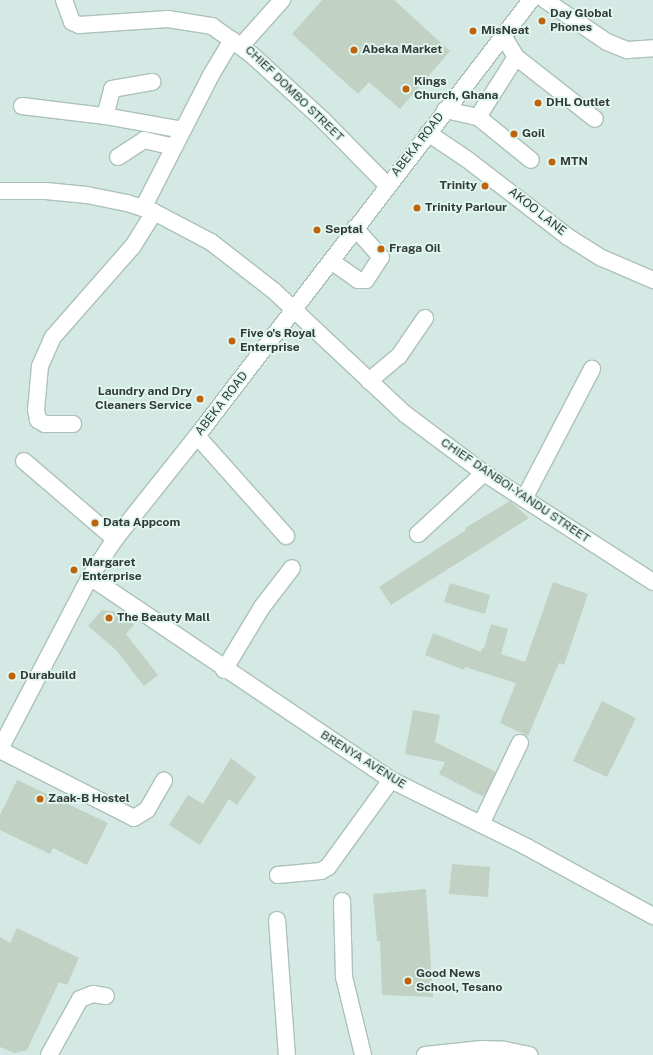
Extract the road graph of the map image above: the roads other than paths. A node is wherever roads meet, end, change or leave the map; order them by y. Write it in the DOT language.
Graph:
graph roads {
  1 [pos="64,0"];
  2 [pos="282,0"];
  3 [pos="531,0"];
  4 [pos="545,0"];
  5 [pos="503,36"];
  6 [pos="237,43"];
  7 [pos="653,48"];
  8 [pos="516,57"];
  9 [pos="152,82"];
  10 [pos="22,106"];
  11 [pos="445,110"];
  12 [pos="105,116"];
  13 [pos="478,117"];
  14 [pos="595,119"];
  15 [pos="183,130"];
  16 [pos="428,133"];
  17 [pos="174,147"];
  18 [pos="118,157"];
  19 [pos="531,160"];
  20 [pos="387,185"];
  21 [pos="0,192"];
  22 [pos="148,210"];
  23 [pos="355,228"];
  24 [pos="331,261"];
  25 [pos="653,280"];
  26 [pos="294,310"];
  27 [pos="425,318"];
  28 [pos="592,369"];
  29 [pos="369,381"];
  30 [pos="74,424"];
  31 [pos="197,436"];
  32 [pos="24,461"];
  33 [pos="484,473"];
  34 [pos="524,499"];
  35 [pos="418,534"];
  36 [pos="286,536"];
  37 [pos="115,539"];
  38 [pos="292,568"];
  39 [pos="90,577"];
  40 [pos="653,582"];
  41 [pos="224,670"];
  42 [pos="520,743"];
  43 [pos="0,750"];
  44 [pos="164,780"];
  45 [pos="391,780"];
  46 [pos="481,824"];
  47 [pos="278,875"];
  48 [pos="342,901"];
  49 [pos="653,916"];
  50 [pos="278,920"];
  51 [pos="106,996"];
  52 [pos="48,1055"];
  53 [pos="287,1055"];
  54 [pos="363,1055"];
  55 [pos="425,1055"];
  56 [pos="529,1055"];
  1 -- 6 [label="street"];
  2 -- 6 [label="street, CHIEF DOMBO STREET"];
  3 -- 5 [label="street, ABEKA ROAD"];
  4 -- 7 [label="street"];
  5 -- 8 [label="street"];
  5 -- 11 [label="street, ABEKA ROAD"];
  6 -- 15 [label="street"];
  6 -- 20 [label="street, CHIEF DOMBO STREET"];
  8 -- 13 [label="street"];
  8 -- 14 [label="street"];
  9 -- 12 [label="street"];
  10 -- 12 [label="street"];
  11 -- 13 [label="street"];
  11 -- 16 [label="street, ABEKA ROAD"];
  12 -- 15 [label="street"];
  13 -- 19 [label="street"];
  15 -- 17 [label="street"];
  16 -- 20 [label="street, ABEKA ROAD"];
  16 -- 25 [label="street, AKOO LANE"];
  17 -- 18 [label="street"];
  17 -- 22 [label="street"];
  20 -- 23 [label="street, ABEKA ROAD"];
  21 -- 22 [label="street, CHIEF DANBOI-YANDU STREET"];
  22 -- 26 [label="street, CHIEF DANBOI-YANDU STREET"];
  22 -- 30 [label="street"];
  23 -- 24 [label="street, ABEKA ROAD"];
  23 -- 24 [label="street"];
  24 -- 26 [label="street, ABEKA ROAD"];
  26 -- 29 [label="street, CHIEF DANBOI-YANDU STREET"];
  26 -- 31 [label="street, ABEKA ROAD"];
  27 -- 29 [label="street"];
  28 -- 34 [label="street"];
  29 -- 33 [label="street, CHIEF DANBOI-YANDU STREET"];
  31 -- 36 [label="street"];
  31 -- 37 [label="street, ABEKA ROAD"];
  32 -- 37 [label="street"];
  33 -- 34 [label="street, CHIEF DANBOI-YANDU STREET"];
  33 -- 35 [label="street"];
  34 -- 40 [label="street, CHIEF DANBOI-YANDU STREET"];
  37 -- 39 [label="street, ABEKA ROAD"];
  38 -- 41 [label="street"];
  39 -- 41 [label="street, BRENYA AVENUE"];
  39 -- 43 [label="street, ABEKA ROAD"];
  41 -- 45 [label="street, BRENYA AVENUE"];
  42 -- 46 [label="street"];
  43 -- 44 [label="street"];
  45 -- 46 [label="street, BRENYA AVENUE"];
  45 -- 47 [label="street"];
  46 -- 49 [label="street, BRENYA AVENUE"];
  48 -- 54 [label="street"];
  50 -- 53 [label="street"];
  51 -- 52 [label="street"];
  55 -- 56 [label="street"];
}
